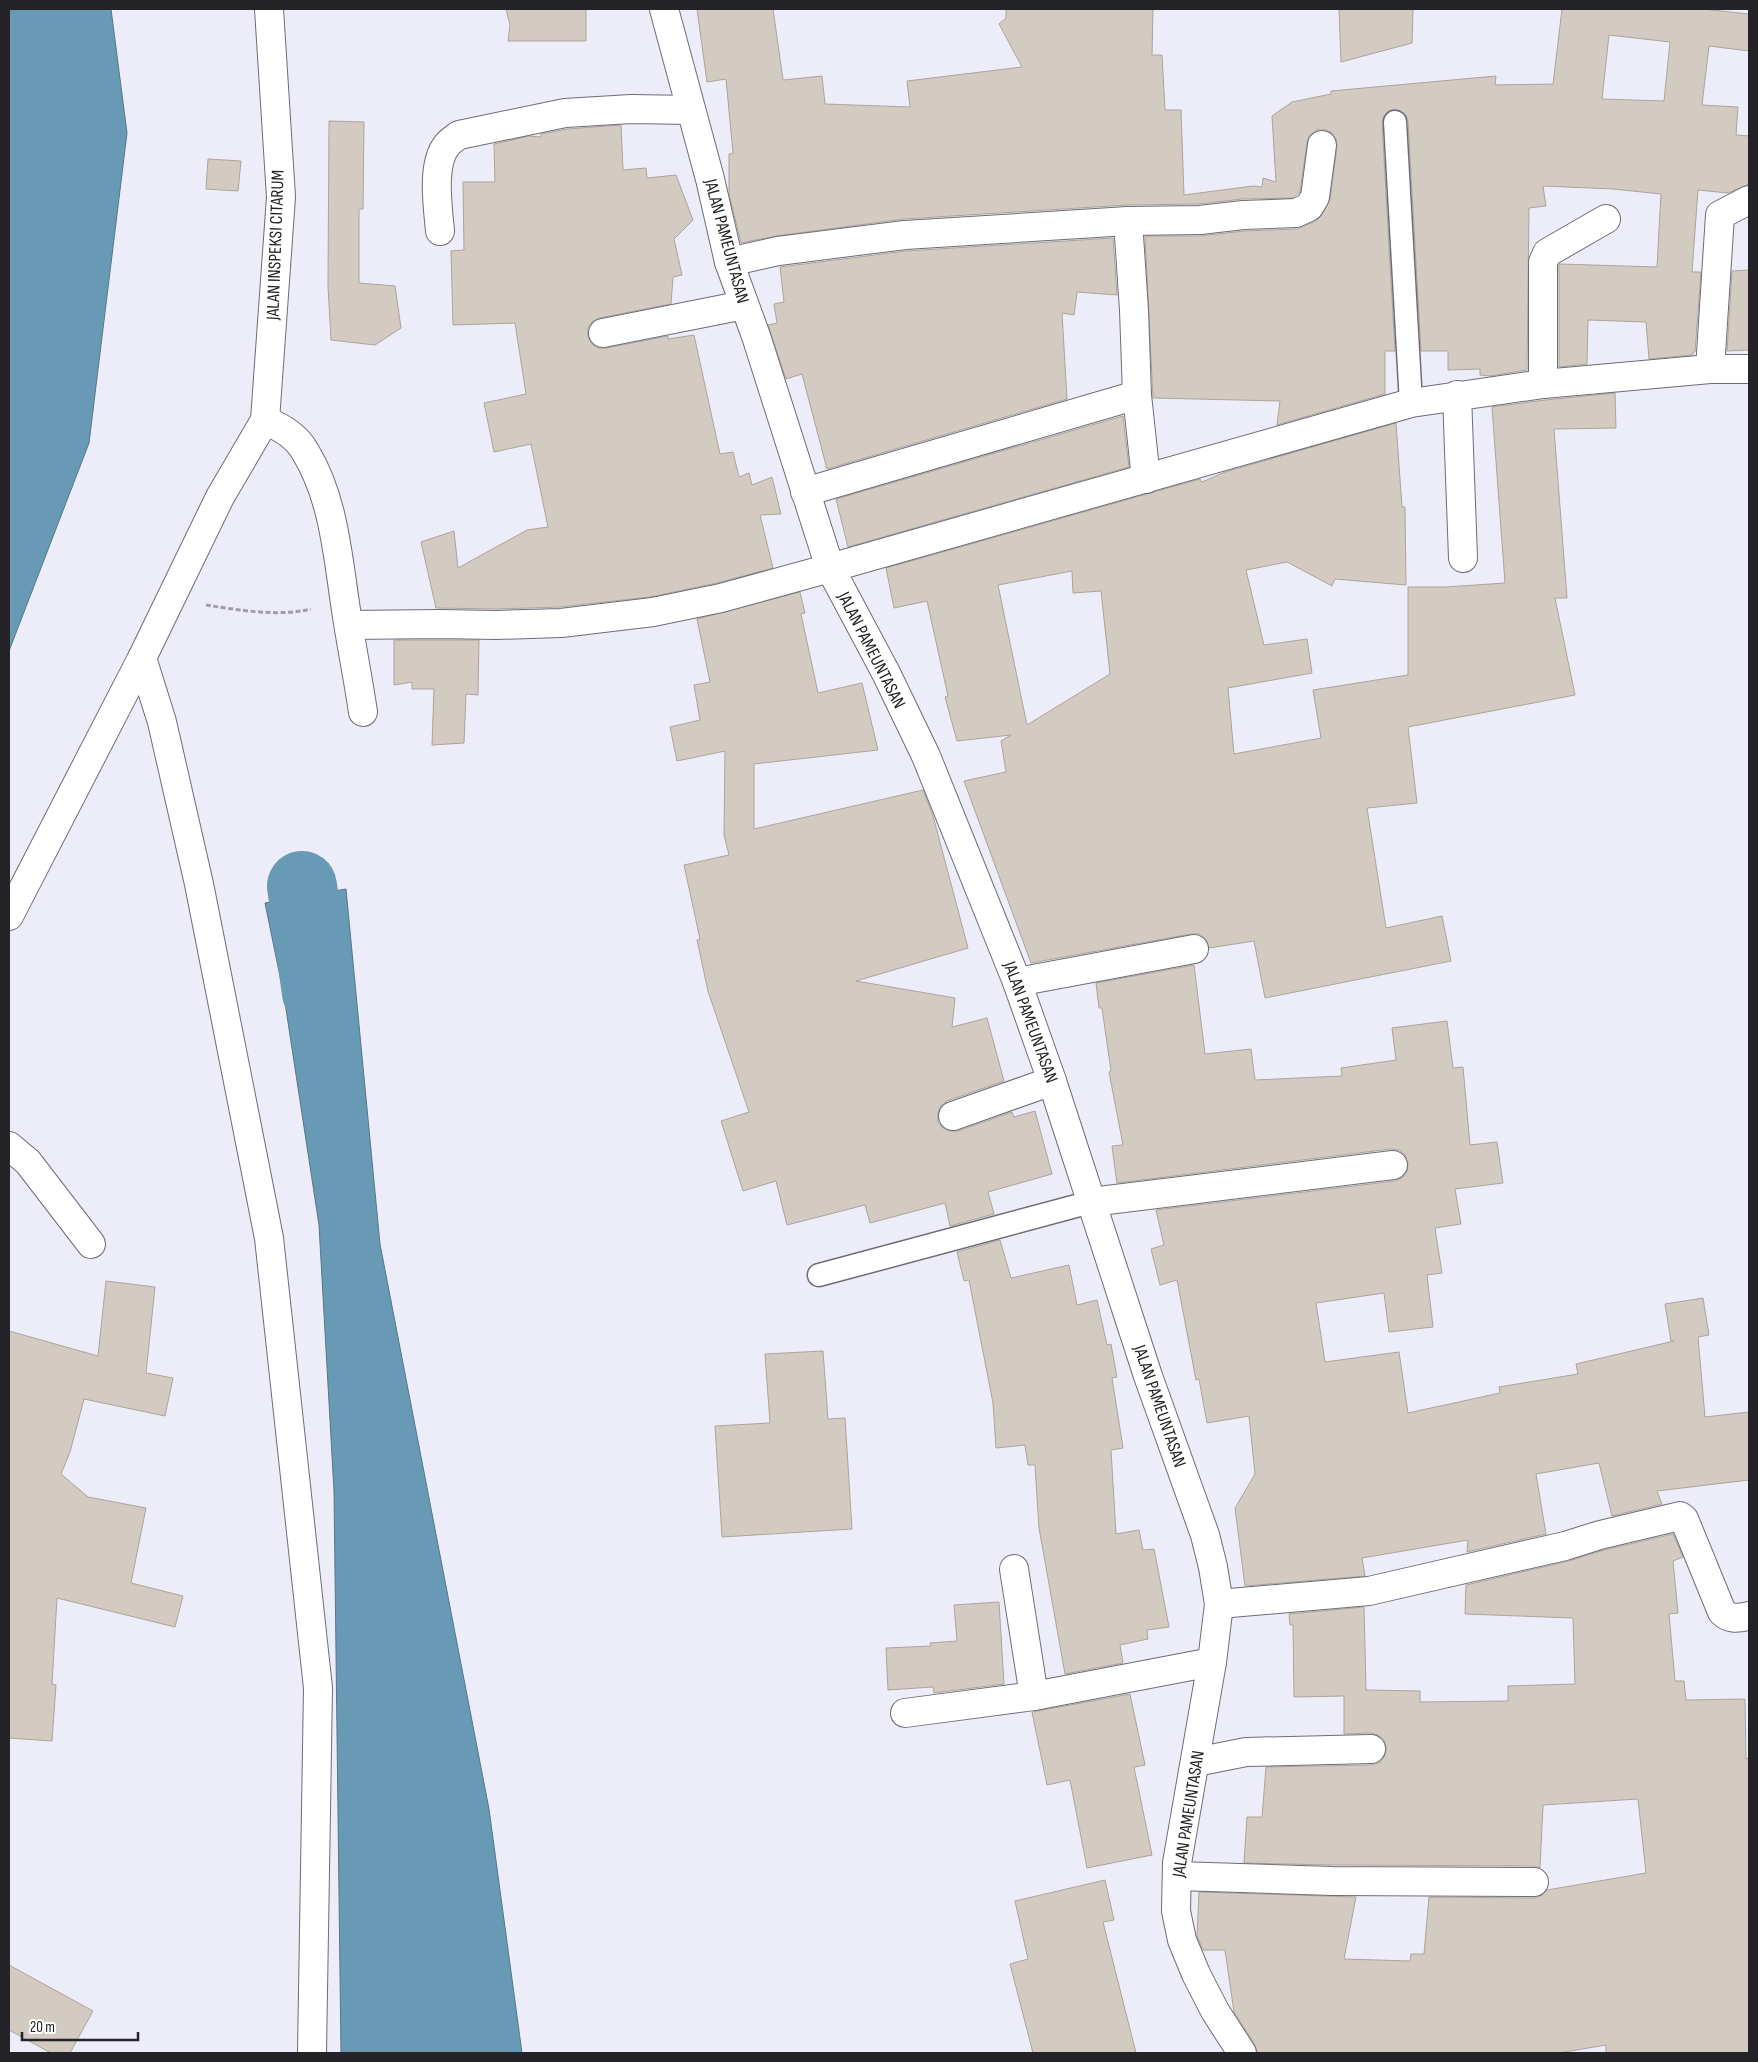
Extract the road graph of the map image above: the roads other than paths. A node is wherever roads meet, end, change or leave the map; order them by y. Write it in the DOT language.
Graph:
graph roads {
  1 [pos="269,9"];
  2 [pos="664,9"];
  3 [pos="691,110"];
  4 [pos="1395,122"];
  5 [pos="1322,145"];
  6 [pos="1749,200"];
  7 [pos="1606,219"];
  8 [pos="1128,220"];
  9 [pos="440,231"];
  10 [pos="729,262"];
  11 [pos="744,305"];
  12 [pos="603,333"];
  13 [pos="1749,368"];
  14 [pos="1710,369"];
  15 [pos="1543,384"];
  16 [pos="1137,395"];
  17 [pos="1457,395"];
  18 [pos="1411,403"];
  19 [pos="265,420"];
  20 [pos="1146,479"];
  21 [pos="804,492"];
  22 [pos="1463,558"];
  23 [pos="830,568"];
  24 [pos="347,613"];
  25 [pos="142,658"];
  26 [pos="363,712"];
  27 [pos="9,916"];
  28 [pos="1194,949"];
  29 [pos="1017,982"];
  30 [pos="1052,1081"];
  31 [pos="953,1116"];
  32 [pos="9,1146"];
  33 [pos="1392,1165"];
  34 [pos="1091,1202"];
  35 [pos="90,1244"];
  36 [pos="819,1275"];
  37 [pos="1014,1569"];
  38 [pos="1218,1604"];
  39 [pos="1749,1616"];
  40 [pos="1212,1662"];
  41 [pos="1034,1696"];
  42 [pos="905,1713"];
  43 [pos="1371,1749"];
  44 [pos="1196,1762"];
  45 [pos="1177,1876"];
  46 [pos="1534,1882"];
  47 [pos="312,2053"];
  48 [pos="1242,2053"];
  1 -- 19 [label="street, JALAN INSPEKSI CITARUM"];
  2 -- 3 [label="street, JALAN PAMEUNTASAN"];
  3 -- 9 [label="street"];
  3 -- 10 [label="street, JALAN PAMEUNTASAN"];
  4 -- 18 [label="lane"];
  5 -- 8 [label="street"];
  6 -- 14 [label="street"];
  7 -- 15 [label="street"];
  8 -- 10 [label="street"];
  8 -- 16 [label="street"];
  10 -- 11 [label="street, JALAN PAMEUNTASAN"];
  11 -- 12 [label="street"];
  11 -- 21 [label="street, JALAN PAMEUNTASAN"];
  13 -- 14 [label="street"];
  14 -- 15 [label="street"];
  15 -- 17 [label="street"];
  16 -- 20 [label="street"];
  16 -- 21 [label="street"];
  17 -- 18 [label="street"];
  17 -- 22 [label="street"];
  18 -- 20 [label="street"];
  19 -- 24 [label="street"];
  19 -- 25 [label="street"];
  20 -- 23 [label="street"];
  21 -- 23 [label="street, JALAN PAMEUNTASAN"];
  23 -- 24 [label="street"];
  23 -- 29 [label="street, JALAN PAMEUNTASAN"];
  24 -- 26 [label="street"];
  25 -- 27 [label="street"];
  25 -- 47 [label="street"];
  28 -- 29 [label="street"];
  29 -- 30 [label="street, JALAN PAMEUNTASAN"];
  30 -- 31 [label="street"];
  30 -- 34 [label="street, JALAN PAMEUNTASAN"];
  32 -- 35 [label="street"];
  33 -- 34 [label="street"];
  34 -- 36 [label="lane"];
  34 -- 38 [label="street, JALAN PAMEUNTASAN"];
  37 -- 41 [label="street"];
  38 -- 39 [label="street"];
  38 -- 40 [label="street, JALAN PAMEUNTASAN"];
  40 -- 41 [label="street"];
  40 -- 44 [label="street, JALAN PAMEUNTASAN"];
  41 -- 42 [label="street"];
  43 -- 44 [label="street"];
  44 -- 45 [label="street, JALAN PAMEUNTASAN"];
  45 -- 46 [label="street"];
  45 -- 48 [label="street, JALAN PAMEUNTASAN"];
}
